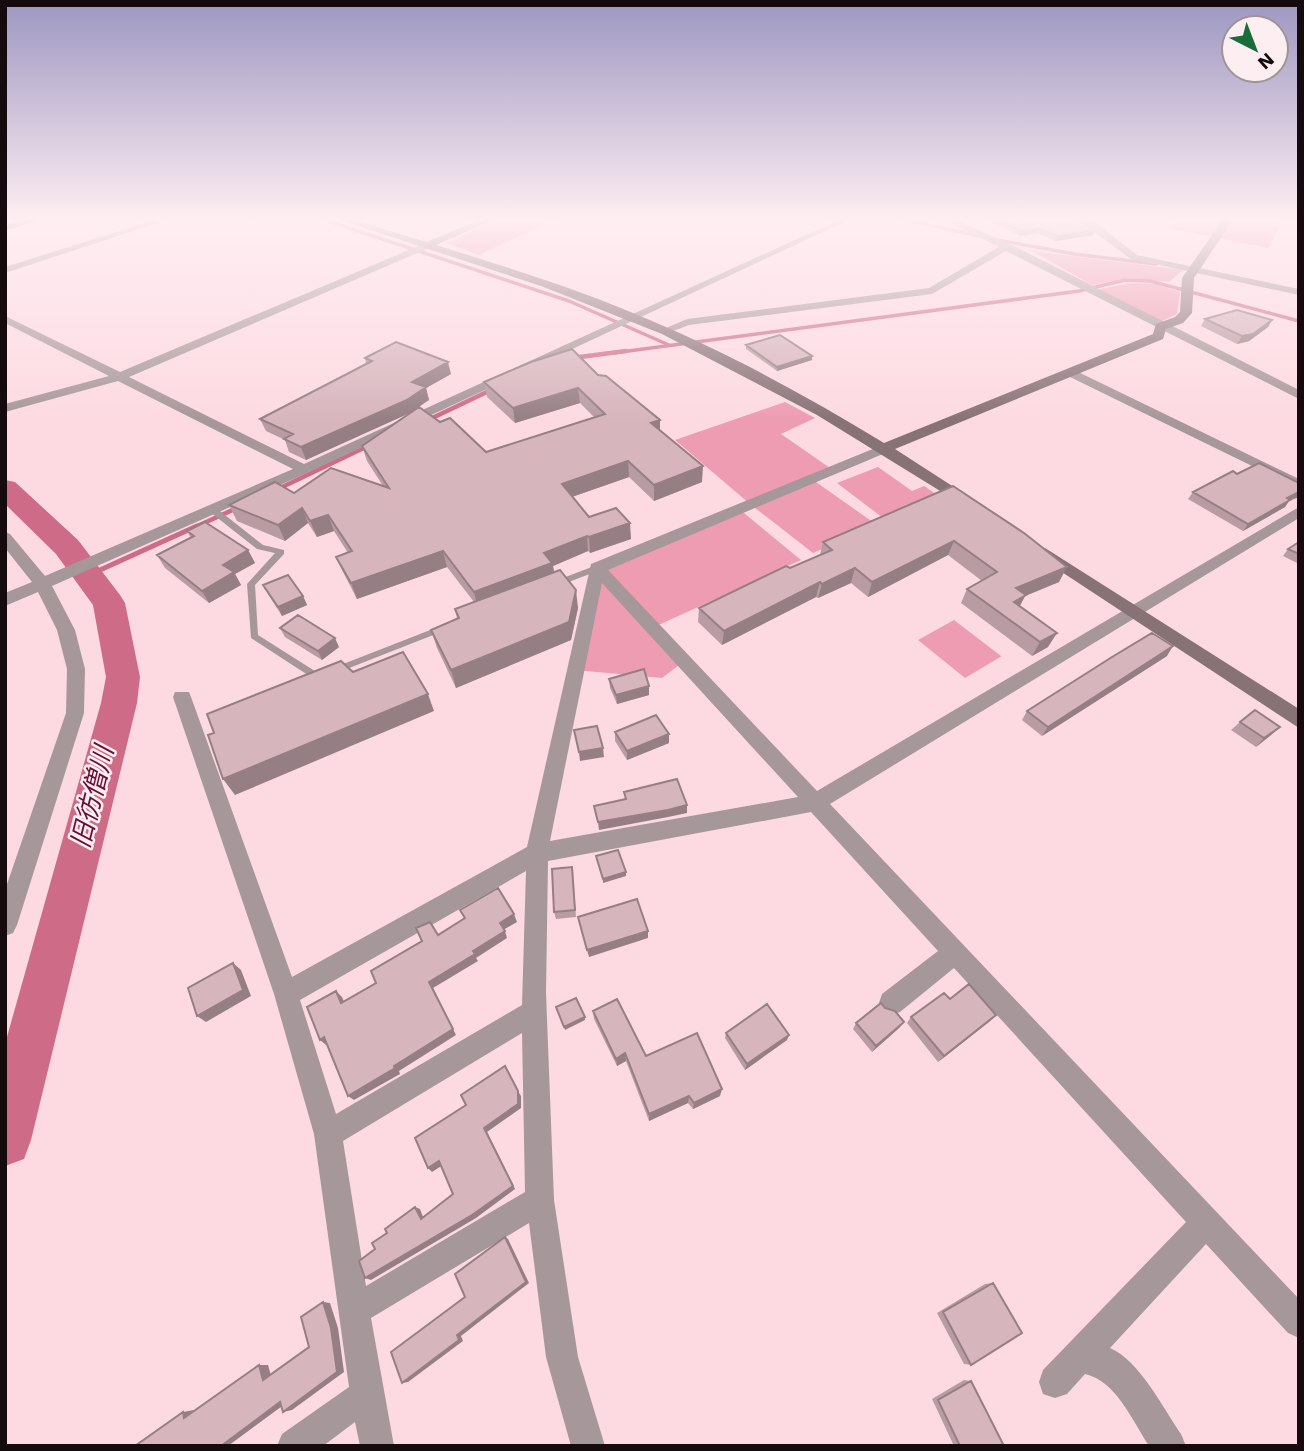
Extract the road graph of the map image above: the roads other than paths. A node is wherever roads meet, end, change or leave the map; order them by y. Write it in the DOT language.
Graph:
graph roads {
  1 [pos="333,286"];
  2 [pos="541,286"];
  3 [pos="703,286"];
  4 [pos="941,286"];
  5 [pos="1087,286"];
  6 [pos="1188,286"];
  7 [pos="1261,286"];
  8 [pos="1299,294"];
  9 [pos="635,318"];
  10 [pos="5,319"];
  11 [pos="1160,327"];
  12 [pos="665,331"];
  13 [pos="1072,373"];
  14 [pos="118,377"];
  15 [pos="1299,395"];
  16 [pos="5,408"];
  17 [pos="885,448"];
  18 [pos="304,469"];
  19 [pos="1299,485"];
  20 [pos="213,510"];
  21 [pos="1299,511"];
  22 [pos="986,514"];
  23 [pos="5,537"];
  24 [pos="1030,544"];
  25 [pos="597,568"];
  26 [pos="43,585"];
  27 [pos="546,588"];
  28 [pos="5,600"];
  29 [pos="1131,610"];
  30 [pos="457,622"];
  31 [pos="182,697"];
  32 [pos="1299,720"];
  33 [pos="814,803"];
  34 [pos="537,853"];
  35 [pos="5,925"];
  36 [pos="954,953"];
  37 [pos="286,994"];
  38 [pos="891,1003"];
  39 [pos="534,1012"];
  40 [pos="328,1134"];
  41 [pos="540,1200"];
  42 [pos="1206,1223"];
  43 [pos="354,1310"];
  44 [pos="1299,1322"];
  45 [pos="1080,1357"];
  46 [pos="1055,1382"];
  47 [pos="366,1394"];
  48 [pos="294,1446"];
  49 [pos="377,1446"];
  50 [pos="588,1446"];
  51 [pos="1169,1446"];
  1 -- 14 [label="street"];
  2 -- 9 [label="street"];
  3 -- 9 [label="street"];
  4 -- 12 [label="street"];
  5 -- 11 [label="street"];
  6 -- 11 [label="street"];
  7 -- 8 [label="street"];
  9 -- 12 [label="street"];
  9 -- 18 [label="street"];
  10 -- 14 [label="street"];
  11 -- 13 [label="street"];
  11 -- 15 [label="street"];
  12 -- 17 [label="street"];
  13 -- 17 [label="street"];
  13 -- 19 [label="street"];
  14 -- 16 [label="street"];
  14 -- 18 [label="street"];
  17 -- 22 [label="street"];
  17 -- 25 [label="street"];
  18 -- 20 [label="street"];
  20 -- 26 [label="street"];
  20 -- 30 [label="lane"];
  21 -- 29 [label="street"];
  23 -- 26 [label="street"];
  24 -- 29 [label="street"];
  25 -- 27 [label="lane"];
  25 -- 33 [label="street"];
  25 -- 34 [label="street"];
  26 -- 28 [label="street"];
  26 -- 35 [label="street"];
  29 -- 32 [label="street"];
  29 -- 33 [label="street"];
  31 -- 37 [label="street"];
  33 -- 34 [label="street"];
  33 -- 36 [label="street"];
  34 -- 37 [label="street"];
  34 -- 39 [label="street"];
  36 -- 38 [label="street"];
  36 -- 42 [label="street"];
  37 -- 40 [label="street"];
  39 -- 40 [label="street"];
  39 -- 41 [label="street"];
  40 -- 43 [label="street"];
  41 -- 43 [label="street"];
  41 -- 50 [label="street"];
  42 -- 44 [label="street"];
  42 -- 45 [label="street"];
  43 -- 47 [label="street"];
  45 -- 46 [label="street"];
  45 -- 51 [label="street"];
  47 -- 48 [label="street"];
  47 -- 49 [label="street"];
}
